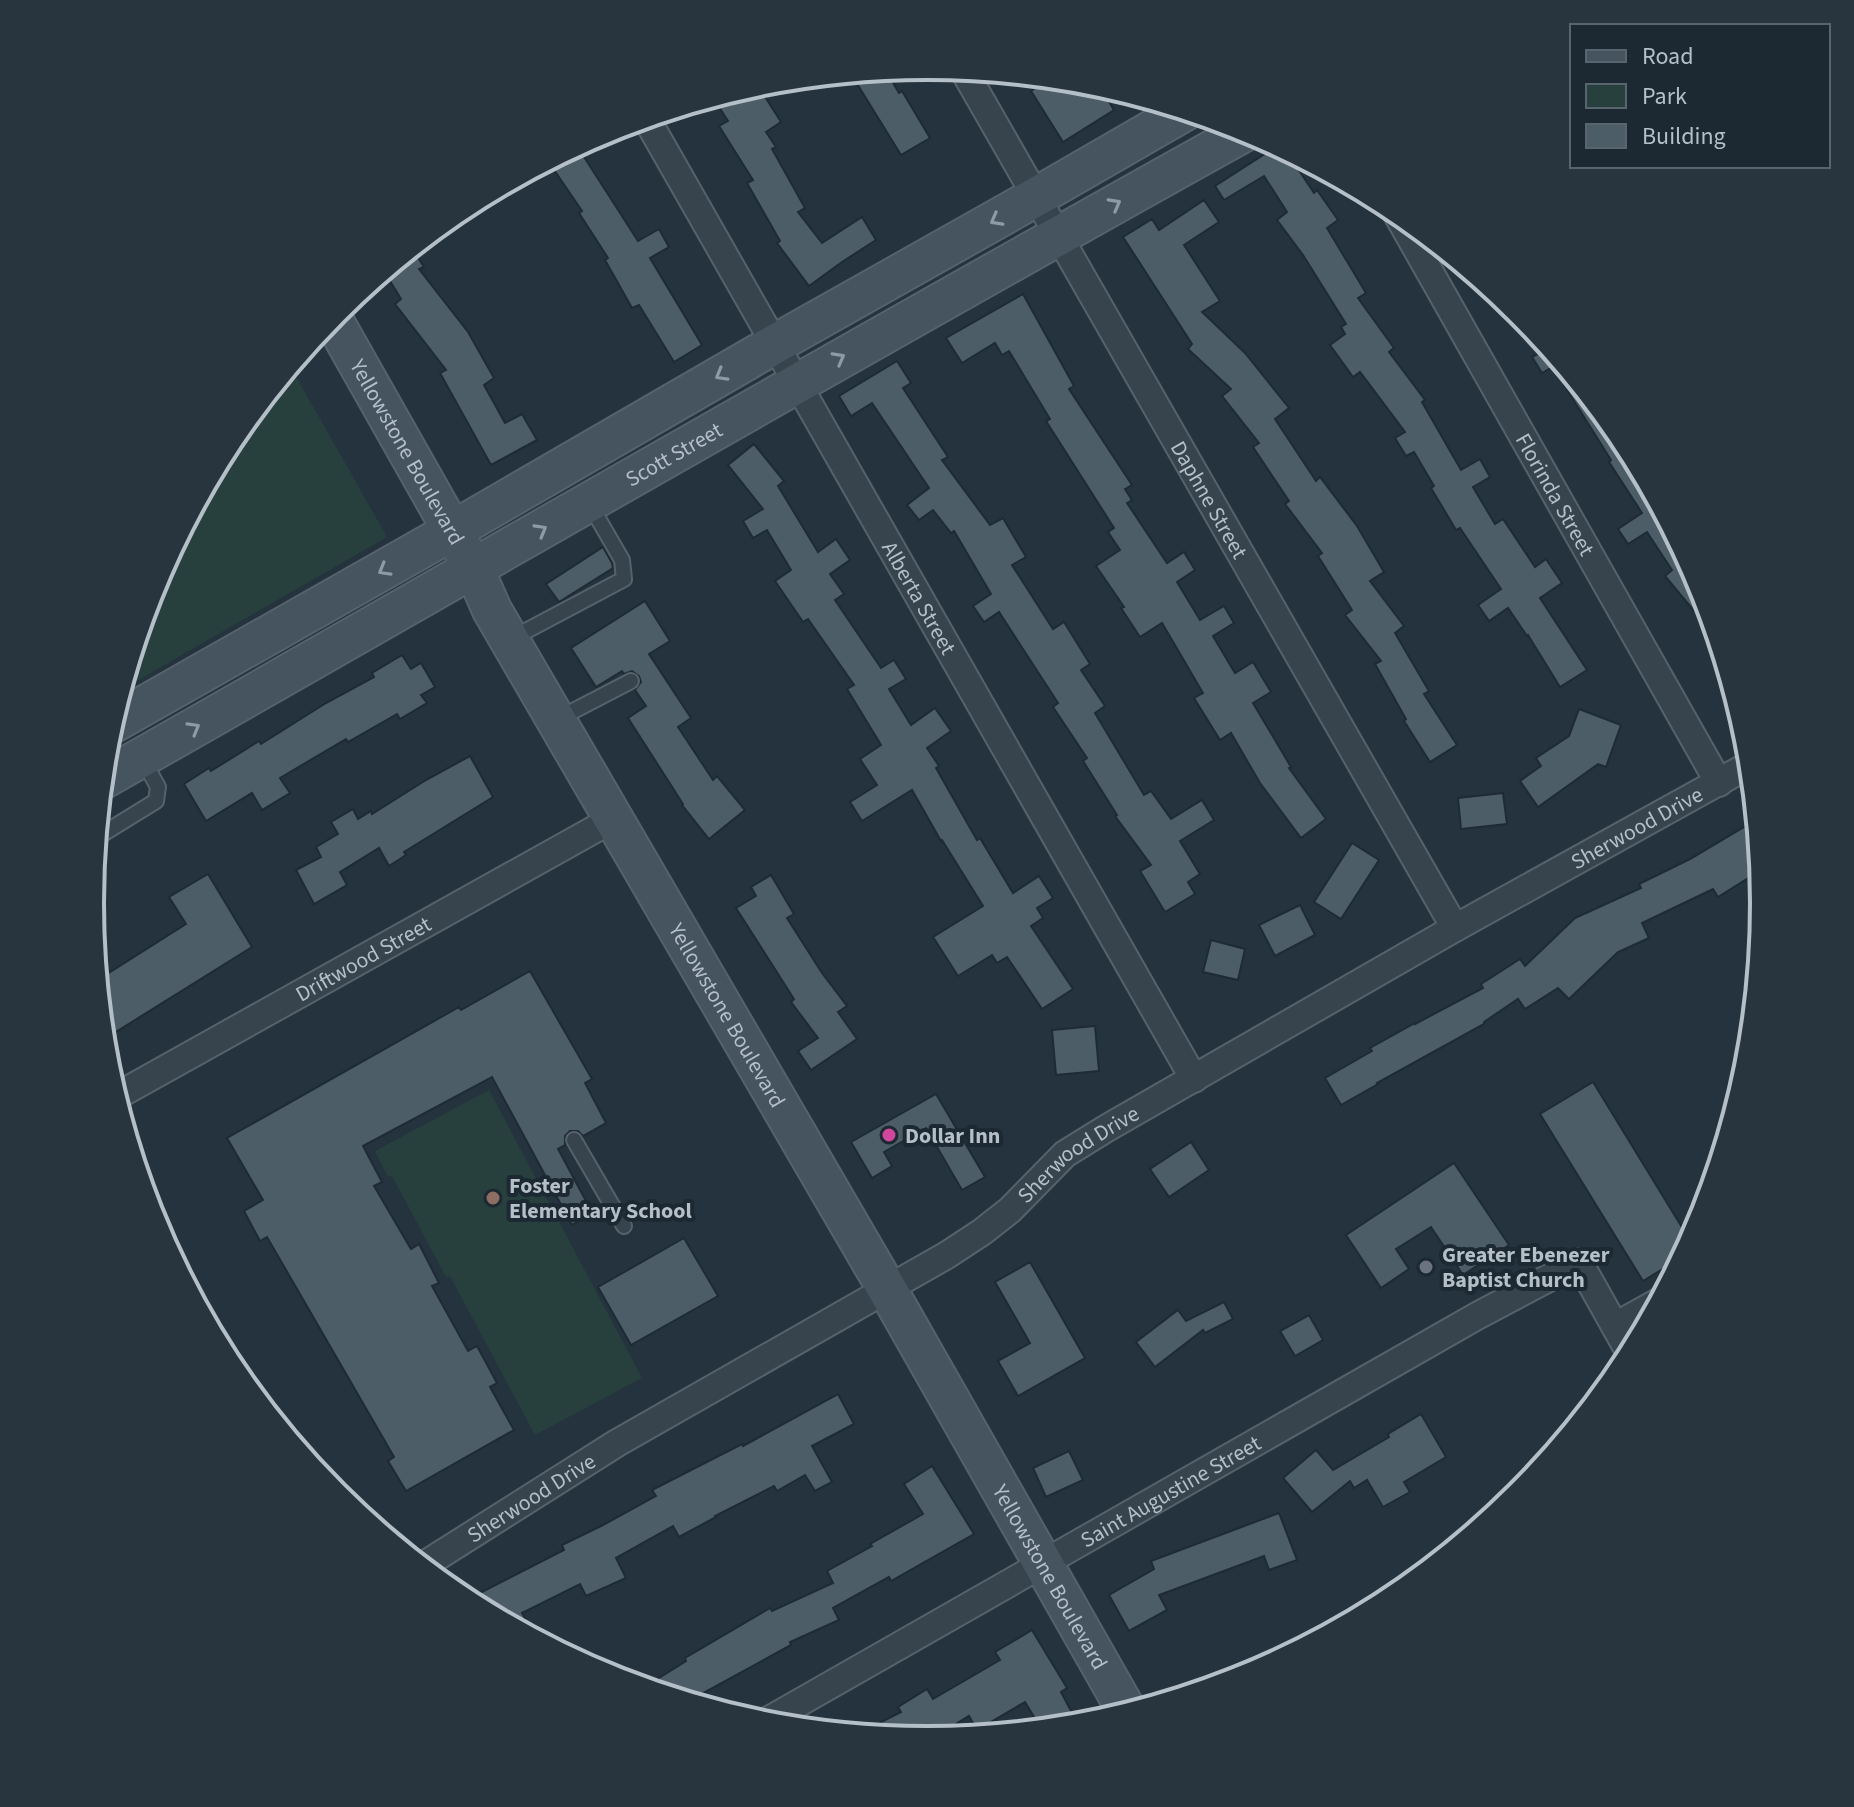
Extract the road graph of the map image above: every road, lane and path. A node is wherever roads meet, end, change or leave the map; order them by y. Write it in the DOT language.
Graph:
graph roads {
  1 [pos="970,82"];
  2 [pos="1173,118"];
  3 [pos="652,128"];
  4 [pos="1232,139"];
  5 [pos="1036,197"];
  6 [pos="1058,235"];
  7 [pos="1410,237"];
  8 [pos="338,329"];
  9 [pos="775,344"];
  10 [pos="797,382"];
  11 [pos="589,502"];
  12 [pos="452,531"];
  13 [pos="474,569"];
  14 [pos="509,640"];
  15 [pos="631,681"];
  16 [pos="126,716"];
  17 [pos="556,720"];
  18 [pos="124,724"];
  19 [pos="147,754"];
  20 [pos="1739,771"];
  21 [pos="115,773"];
  22 [pos="1719,783"];
  23 [pos="613,819"];
  24 [pos="107,831"];
  25 [pos="1455,928"];
  26 [pos="1194,1079"];
  27 [pos="126,1091"];
  28 [pos="574,1140"];
  29 [pos="624,1226"];
  30 [pos="887,1289"];
  31 [pos="1642,1311"];
  32 [pos="1615,1326"];
  33 [pos="1624,1342"];
  34 [pos="431,1561"];
  35 [pos="1042,1563"];
  36 [pos="1122,1703"];
  37 [pos="780,1713"];
  1 -- 5 [label="street, Daphne Street"];
  2 -- 5 [label="main road, Scott Street"];
  3 -- 9 [label="street, Alberta Street"];
  6 -- 4 [label="main road, Scott Street, one-way"];
  5 -- 6 [label="street, Daphne Street"];
  5 -- 9 [label="main road, Scott Street, one-way"];
  10 -- 6 [label="main road, Scott Street, one-way"];
  6 -- 25 [label="street, Daphne Street"];
  7 -- 22 [label="street, Florinda Street"];
  8 -- 12 [label="main road, Yellowstone Boulevard"];
  9 -- 10 [label="street, Alberta Street"];
  9 -- 12 [label="main road, Scott Street, one-way"];
  10 -- 11 [label="main road, Scott Street"];
  10 -- 26 [label="street, Alberta Street"];
  13 -- 11 [label="main road, Scott Street, one-way"];
  11 -- 14 [label="lane"];
  12 -- 13 [label="main road, Yellowstone Boulevard"];
  12 -- 16 [label="main road, Scott Street, one-way"];
  13 -- 14 [label="main road, Yellowstone Boulevard"];
  19 -- 13 [label="main road, Scott Street, one-way"];
  14 -- 17 [label="main road, Yellowstone Boulevard"];
  15 -- 17 [label="lane"];
  17 -- 23 [label="main road, Yellowstone Boulevard"];
  18 -- 19 [label="main road"];
  19 -- 21 [label="main road, Scott Street"];
  19 -- 24 [label="lane"];
  20 -- 22 [label="street, Sherwood Drive"];
  22 -- 25 [label="street, Sherwood Drive"];
  23 -- 27 [label="street, Driftwood Street"];
  23 -- 30 [label="main road, Yellowstone Boulevard"];
  25 -- 26 [label="street, Sherwood Drive"];
  26 -- 30 [label="street, Sherwood Drive"];
  28 -- 29 [label="lane"];
  30 -- 34 [label="street, Sherwood Drive"];
  30 -- 35 [label="main road, Yellowstone Boulevard"];
  31 -- 32 [label="street"];
  32 -- 33 [label="street"];
  32 -- 35 [label="street, Saint Augustine Street"];
  35 -- 36 [label="main road, Yellowstone Boulevard"];
  35 -- 37 [label="street, Saint Augustine Street"];
}
